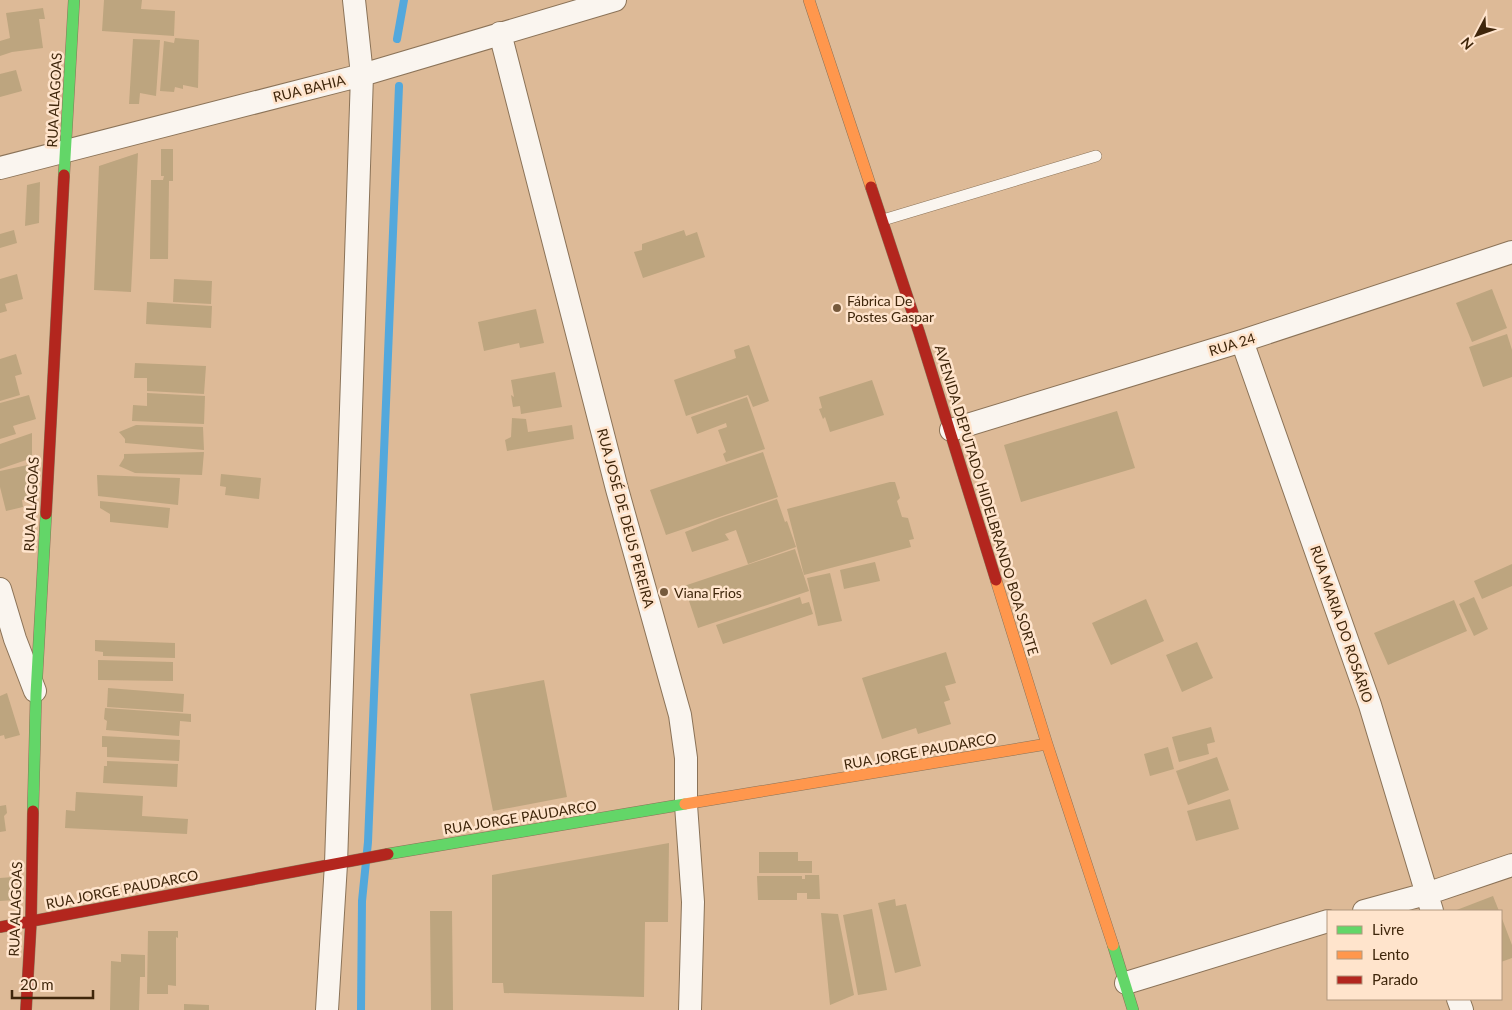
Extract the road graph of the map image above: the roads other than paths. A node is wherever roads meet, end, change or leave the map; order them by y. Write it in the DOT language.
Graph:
graph roads {
  1 [pos="74,0"];
  2 [pos="354,0"];
  3 [pos="615,0"];
  4 [pos="809,0"];
  5 [pos="500,33"];
  6 [pos="362,75"];
  7 [pos="66,150"];
  8 [pos="1096,156"];
  9 [pos="0,168"];
  10 [pos="883,220"];
  11 [pos="1512,252"];
  12 [pos="1242,341"];
  13 [pos="951,430"];
  14 [pos="0,589"];
  15 [pos="36,694"];
  16 [pos="1047,744"];
  17 [pos="686,805"];
  18 [pos="341,864"];
  19 [pos="1512,865"];
  20 [pos="1429,902"];
  21 [pos="1371,910"];
  22 [pos="1327,921"];
  23 [pos="30,922"];
  24 [pos="0,927"];
  25 [pos="1126,983"];
  26 [pos="26,1010"];
  27 [pos="327,1010"];
  28 [pos="690,1010"];
  29 [pos="1133,1010"];
  1 -- 7 [label="street, RUA ALAGOAS"];
  2 -- 6 [label="street"];
  3 -- 5 [label="street, RUA BAHIA"];
  4 -- 10 [label="street, AVENIDA DEPUTADO HIDELBRANDO BOA SORTE"];
  5 -- 6 [label="street, RUA BAHIA"];
  5 -- 17 [label="street, RUA JOSÉ DE DEUS PEREIRA"];
  6 -- 7 [label="street, RUA BAHIA"];
  6 -- 18 [label="street"];
  7 -- 9 [label="street, RUA BAHIA"];
  7 -- 15 [label="street, RUA ALAGOAS"];
  8 -- 10 [label="lane"];
  10 -- 13 [label="street, AVENIDA DEPUTADO HIDELBRANDO BOA SORTE"];
  11 -- 12 [label="street, RUA 24"];
  12 -- 13 [label="street, RUA 24"];
  12 -- 20 [label="street, RUA MARIA DO ROSÁRIO"];
  13 -- 16 [label="street, AVENIDA DEPUTADO HIDELBRANDO BOA SORTE"];
  14 -- 15 [label="street"];
  15 -- 23 [label="street, RUA ALAGOAS"];
  16 -- 17 [label="street, RUA JORGE PAUDARCO"];
  16 -- 25 [label="street, AVENIDA DEPUTADO HIDELBRANDO BOA SORTE"];
  17 -- 18 [label="street, RUA JORGE PAUDARCO"];
  17 -- 28 [label="street, RUA JOSÉ DE DEUS PEREIRA"];
  18 -- 23 [label="street, RUA JORGE PAUDARCO"];
  18 -- 27 [label="street"];
  19 -- 20 [label="street"];
  20 -- 21 [label="street"];
  22 -- 25 [label="street"];
  23 -- 24 [label="street, RUA JORGE PAUDARCO"];
  23 -- 26 [label="street, RUA ALAGOAS"];
  25 -- 29 [label="street, AVENIDA DEPUTADO HIDELBRANDO BOA SORTE"];
}
